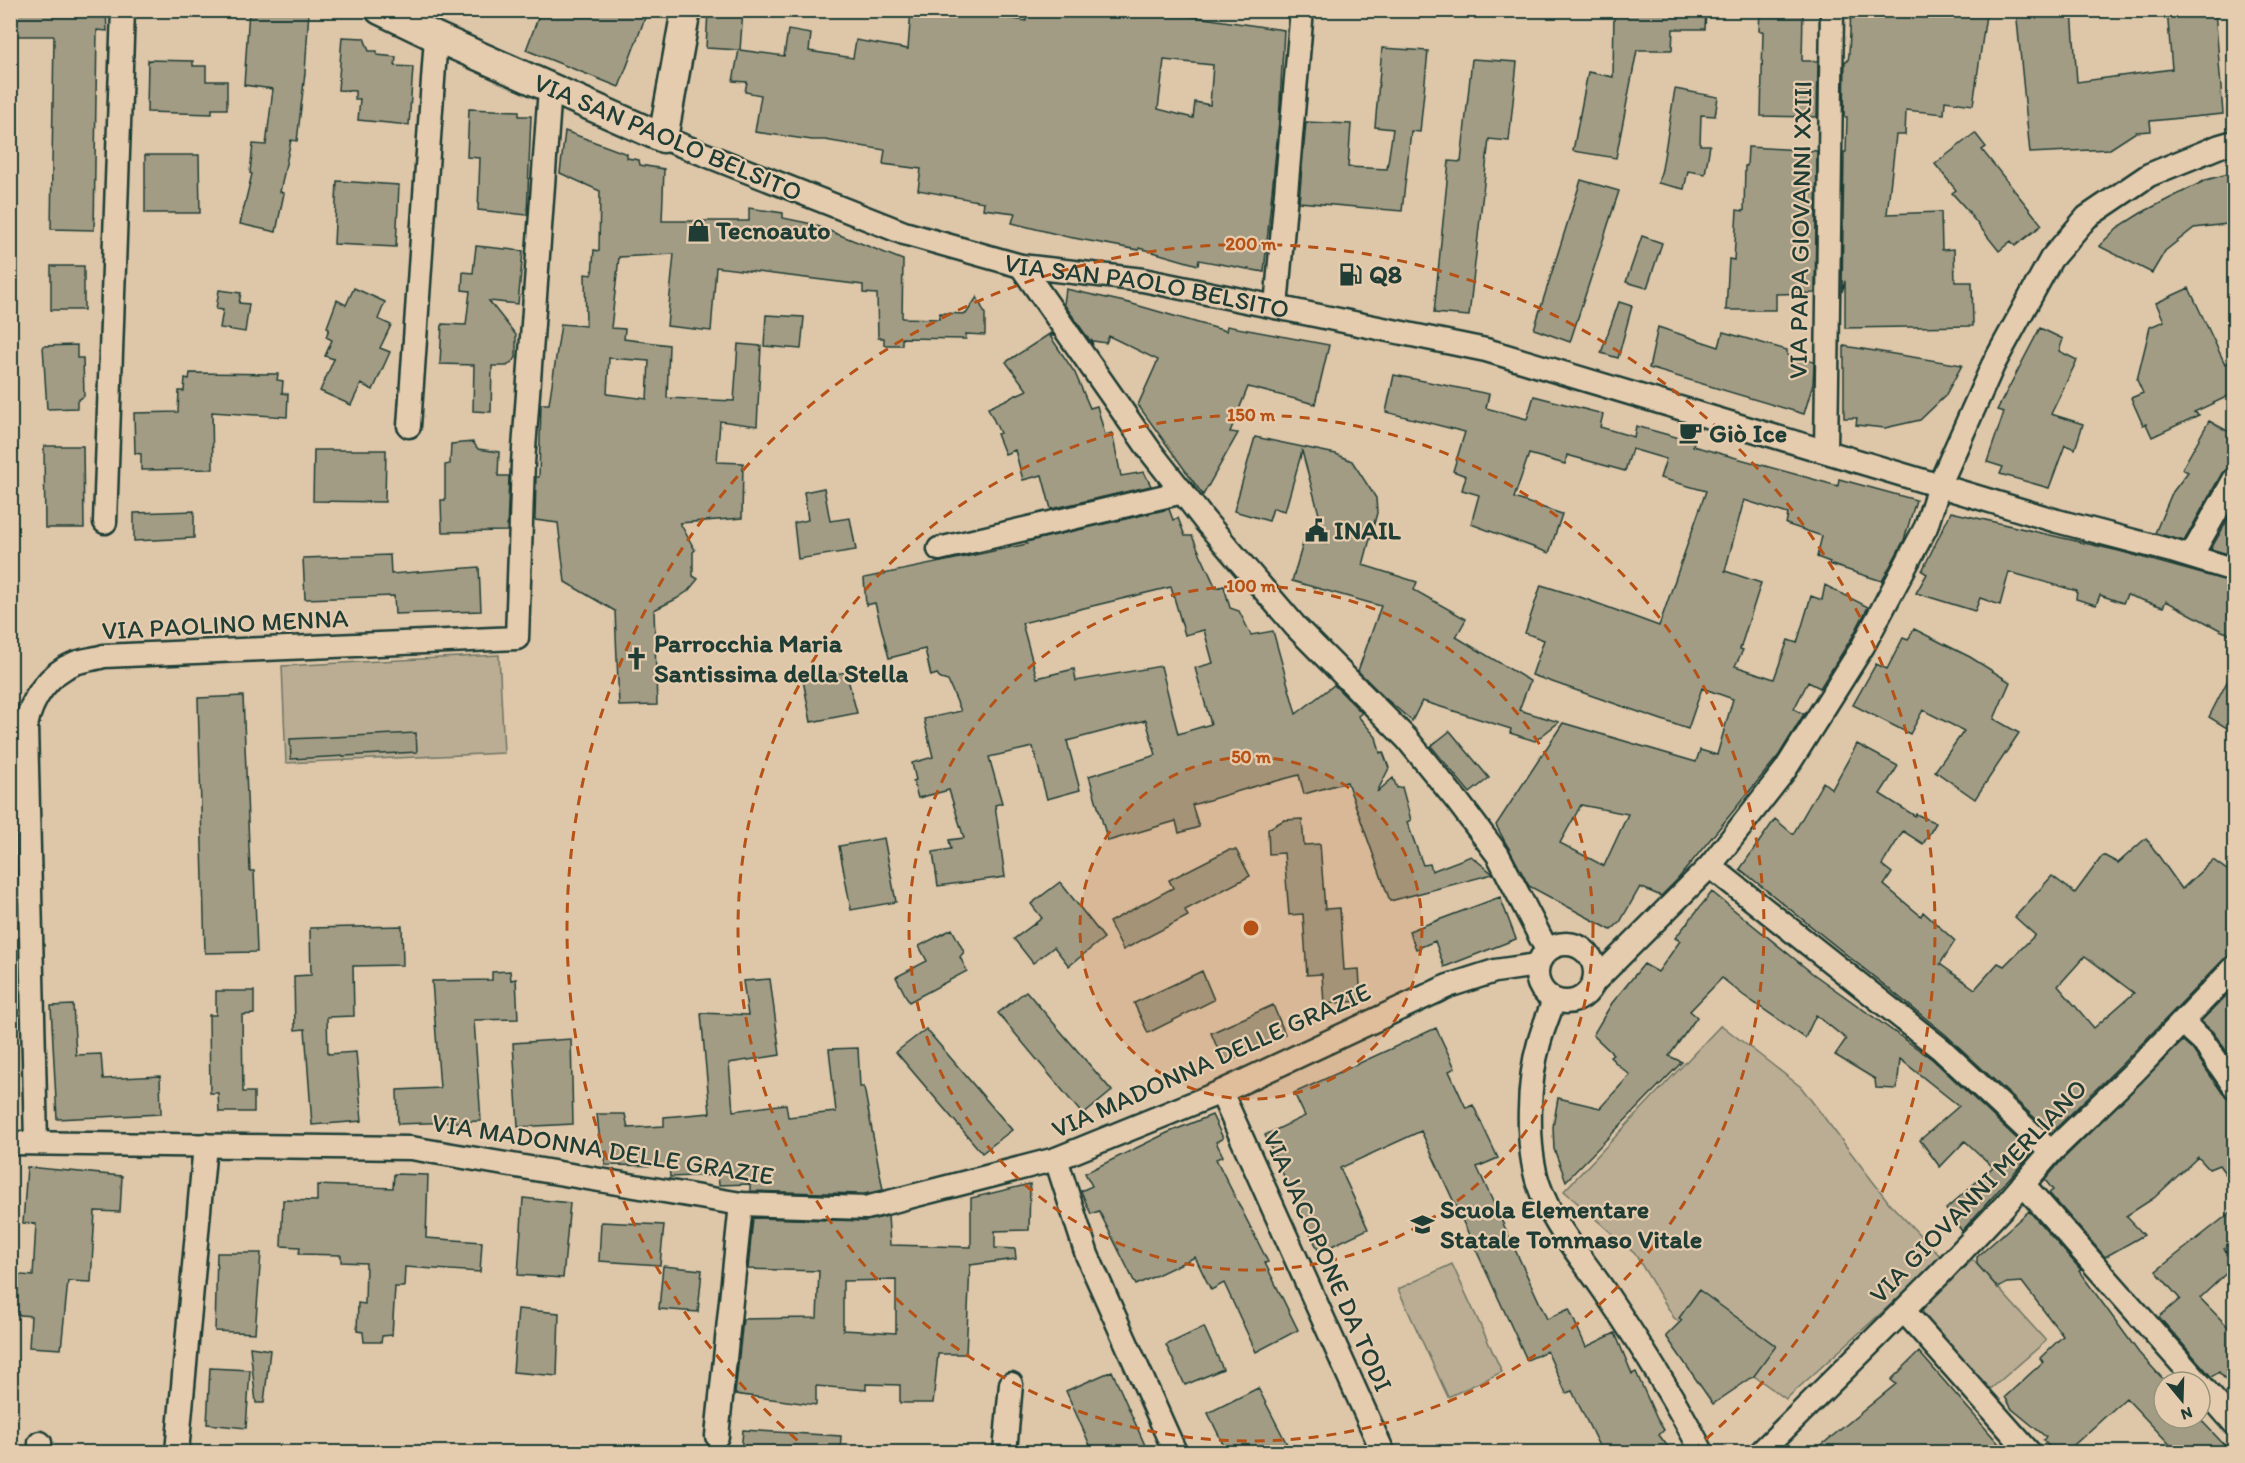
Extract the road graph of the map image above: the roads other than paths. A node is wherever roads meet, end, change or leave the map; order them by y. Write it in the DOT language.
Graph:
graph roads {
  1 [pos="123,10"];
  2 [pos="380,10"];
  3 [pos="686,10"];
  4 [pos="1302,10"];
  5 [pos="1832,10"];
  6 [pos="435,37"];
  7 [pos="550,88"];
  8 [pos="663,138"];
  9 [pos="2235,142"];
  10 [pos="1021,266"];
  11 [pos="1276,307"];
  12 [pos="409,426"];
  13 [pos="1826,451"];
  14 [pos="2235,480"];
  15 [pos="1940,486"];
  16 [pos="1183,492"];
  17 [pos="105,522"];
  18 [pos="939,549"];
  19 [pos="2191,556"];
  20 [pos="2235,570"];
  21 [pos="1710,866"];
  22 [pos="1542,958"];
  23 [pos="2235,968"];
  24 [pos="1594,982"];
  25 [pos="1554,1000"];
  26 [pos="2182,1022"];
  27 [pos="2235,1086"];
  28 [pos="1221,1092"];
  29 [pos="36,1142"];
  30 [pos="10,1143"];
  31 [pos="205,1145"];
  32 [pos="2051,1152"];
  33 [pos="1056,1159"];
  34 [pos="2023,1184"];
  35 [pos="741,1204"];
  36 [pos="1904,1311"];
  37 [pos="2188,1370"];
  38 [pos="1011,1384"];
  39 [pos="2212,1397"];
  40 [pos="2235,1423"];
  41 [pos="717,1436"];
  42 [pos="177,1452"];
  43 [pos="1005,1452"];
  44 [pos="1175,1452"];
  45 [pos="1383,1452"];
  46 [pos="1702,1452"];
  47 [pos="1761,1452"];
  48 [pos="2029,1452"];
  1 -- 17 [label="street"];
  2 -- 6 [label="main road, VIA SAN PAOLO BELSITO"];
  3 -- 8 [label="main road"];
  4 -- 11 [label="street"];
  5 -- 13 [label="street, VIA PAPA GIOVANNI XXIII"];
  6 -- 7 [label="main road, VIA SAN PAOLO BELSITO"];
  6 -- 12 [label="street"];
  7 -- 8 [label="main road, VIA SAN PAOLO BELSITO"];
  7 -- 29 [label="street, VIA PAOLINO MENNA"];
  8 -- 10 [label="street, VIA SAN PAOLO BELSITO"];
  9 -- 15 [label="street"];
  10 -- 11 [label="street, VIA SAN PAOLO BELSITO"];
  10 -- 16 [label="street"];
  11 -- 13 [label="street, VIA SAN PAOLO BELSITO"];
  13 -- 15 [label="street, VIA SAN PAOLO BELSITO"];
  14 -- 19 [label="street"];
  15 -- 19 [label="street, VIA SAN PAOLO BELSITO"];
  15 -- 21 [label="street"];
  16 -- 18 [label="street"];
  16 -- 22 [label="street"];
  19 -- 20 [label="street, VIA SAN PAOLO BELSITO"];
  21 -- 24 [label="street"];
  21 -- 32 [label="street"];
  22 -- 24 [label="street"];
  22 -- 25 [label="street"];
  22 -- 28 [label="street, VIA MADONNA DELLE GRAZIE"];
  23 -- 26 [label="street, VIA GIOVANNI MERLIANO"];
  24 -- 25 [label="street"];
  25 -- 46 [label="street"];
  26 -- 27 [label="street"];
  26 -- 32 [label="street, VIA GIOVANNI MERLIANO"];
  28 -- 33 [label="street, VIA MADONNA DELLE GRAZIE"];
  28 -- 45 [label="street, VIA JACOPONE DA TODI"];
  29 -- 30 [label="street, VIA MADONNA DELLE GRAZIE"];
  29 -- 31 [label="street, VIA MADONNA DELLE GRAZIE"];
  31 -- 35 [label="street, VIA MADONNA DELLE GRAZIE"];
  31 -- 42 [label="street"];
  32 -- 34 [label="street, VIA GIOVANNI MERLIANO"];
  33 -- 35 [label="street, VIA MADONNA DELLE GRAZIE"];
  33 -- 44 [label="street"];
  34 -- 36 [label="street, VIA GIOVANNI MERLIANO"];
  34 -- 37 [label="street"];
  35 -- 41 [label="street"];
  36 -- 47 [label="street, VIA GIOVANNI MERLIANO"];
  36 -- 48 [label="street"];
  38 -- 43 [label="street"];
  39 -- 40 [label="street"];
}
